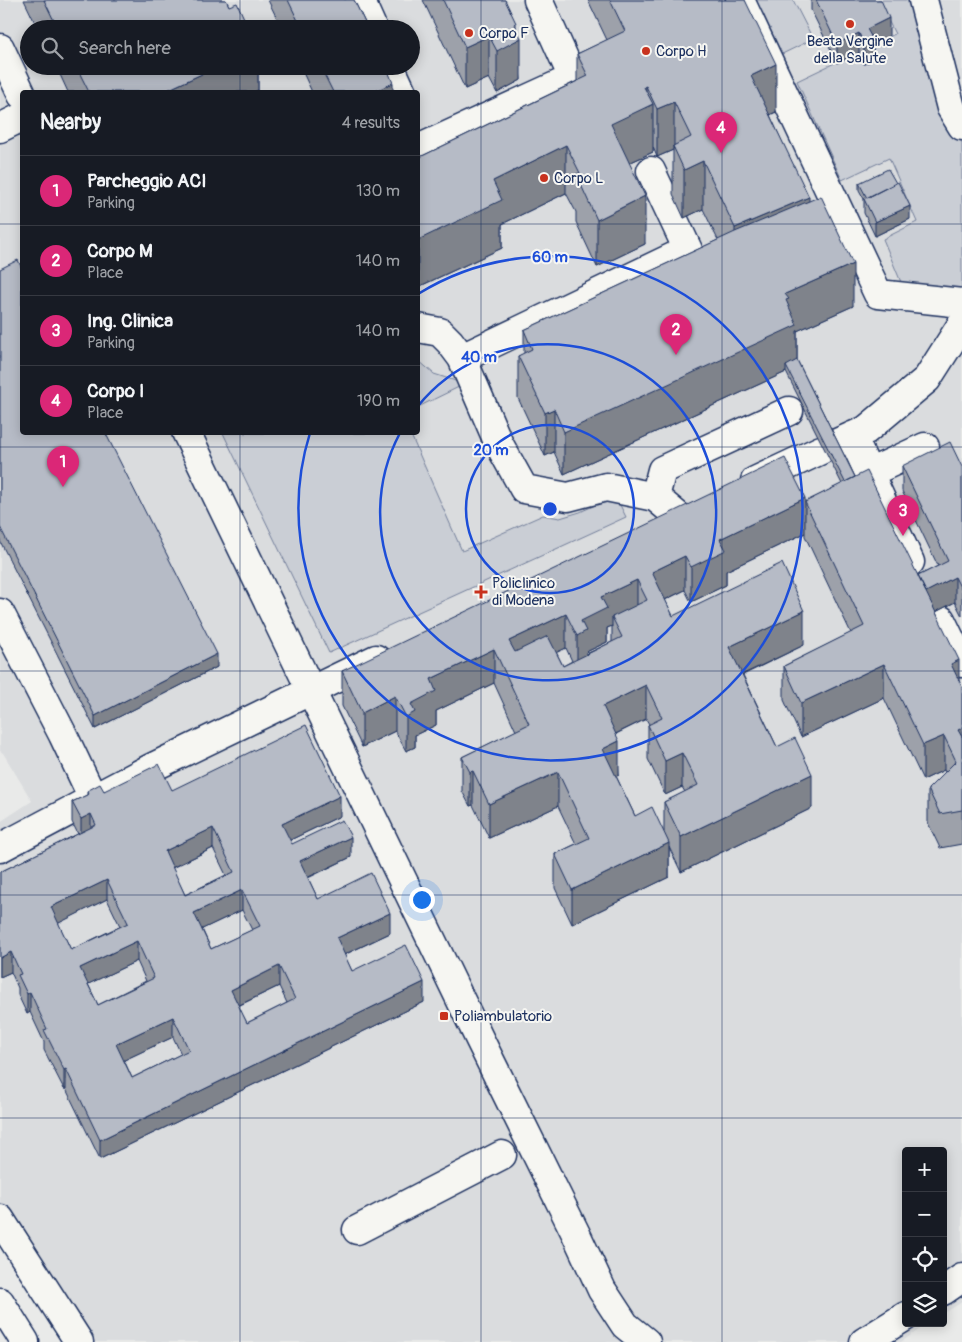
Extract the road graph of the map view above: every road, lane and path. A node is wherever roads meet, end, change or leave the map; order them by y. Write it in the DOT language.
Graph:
graph roads {
  1 [pos="360,0"];
  2 [pos="538,0"];
  3 [pos="740,0"];
  4 [pos="922,0"];
  5 [pos="369,20"];
  6 [pos="0,48"];
  7 [pos="394,75"];
  8 [pos="13,90"];
  9 [pos="401,90"];
  10 [pos="20,118"];
  11 [pos="962,126"];
  12 [pos="0,128"];
  13 [pos="420,140"];
  14 [pos="651,171"];
  15 [pos="962,303"];
  16 [pos="962,324"];
  17 [pos="420,328"];
  18 [pos="462,358"];
  19 [pos="789,411"];
  20 [pos="187,435"];
  21 [pos="837,443"];
  22 [pos="925,448"];
  23 [pos="869,473"];
  24 [pos="730,493"];
  25 [pos="654,496"];
  26 [pos="704,505"];
  27 [pos="679,517"];
  28 [pos="652,530"];
  29 [pos="921,585"];
  30 [pos="4,620"];
  31 [pos="941,620"];
  32 [pos="394,651"];
  33 [pos="962,663"];
  34 [pos="311,690"];
  35 [pos="93,798"];
  36 [pos="0,848"];
  37 [pos="502,1155"];
  38 [pos="0,1219"];
  39 [pos="357,1230"];
  40 [pos="962,1278"];
  41 [pos="947,1288"];
  42 [pos="0,1302"];
  43 [pos="902,1318"];
  44 [pos="25,1342"];
  45 [pos="79,1342"];
  46 [pos="646,1342"];
  47 [pos="864,1342"];
  1 -- 5 [label="main road"];
  2 -- 13 [label="main road"];
  3 -- 15 [label="main road"];
  4 -- 11 [label="main road"];
  6 -- 8 [label="main road"];
  7 -- 9 [label="main road"];
  10 -- 12 [label="main road"];
  14 -- 18 [label="main road"];
  16 -- 21 [label="main road"];
  17 -- 18 [label="main road"];
  18 -- 25 [label="main road"];
  19 -- 25 [label="main road"];
  20 -- 34 [label="main road"];
  21 -- 23 [label="main road"];
  21 -- 24 [label="main road"];
  22 -- 23 [label="main road"];
  23 -- 29 [label="main road"];
  25 -- 27 [label="main road"];
  26 -- 27 [label="main road"];
  27 -- 28 [label="main road"];
  30 -- 35 [label="main road"];
  31 -- 33 [label="main road"];
  32 -- 34 [label="main road"];
  34 -- 35 [label="main road"];
  34 -- 46 [label="main road"];
  35 -- 36 [label="main road"];
  37 -- 39 [label="main road"];
  38 -- 45 [label="main road"];
  40 -- 41 [label="main road"];
  42 -- 44 [label="main road"];
  43 -- 47 [label="main road"];
}
